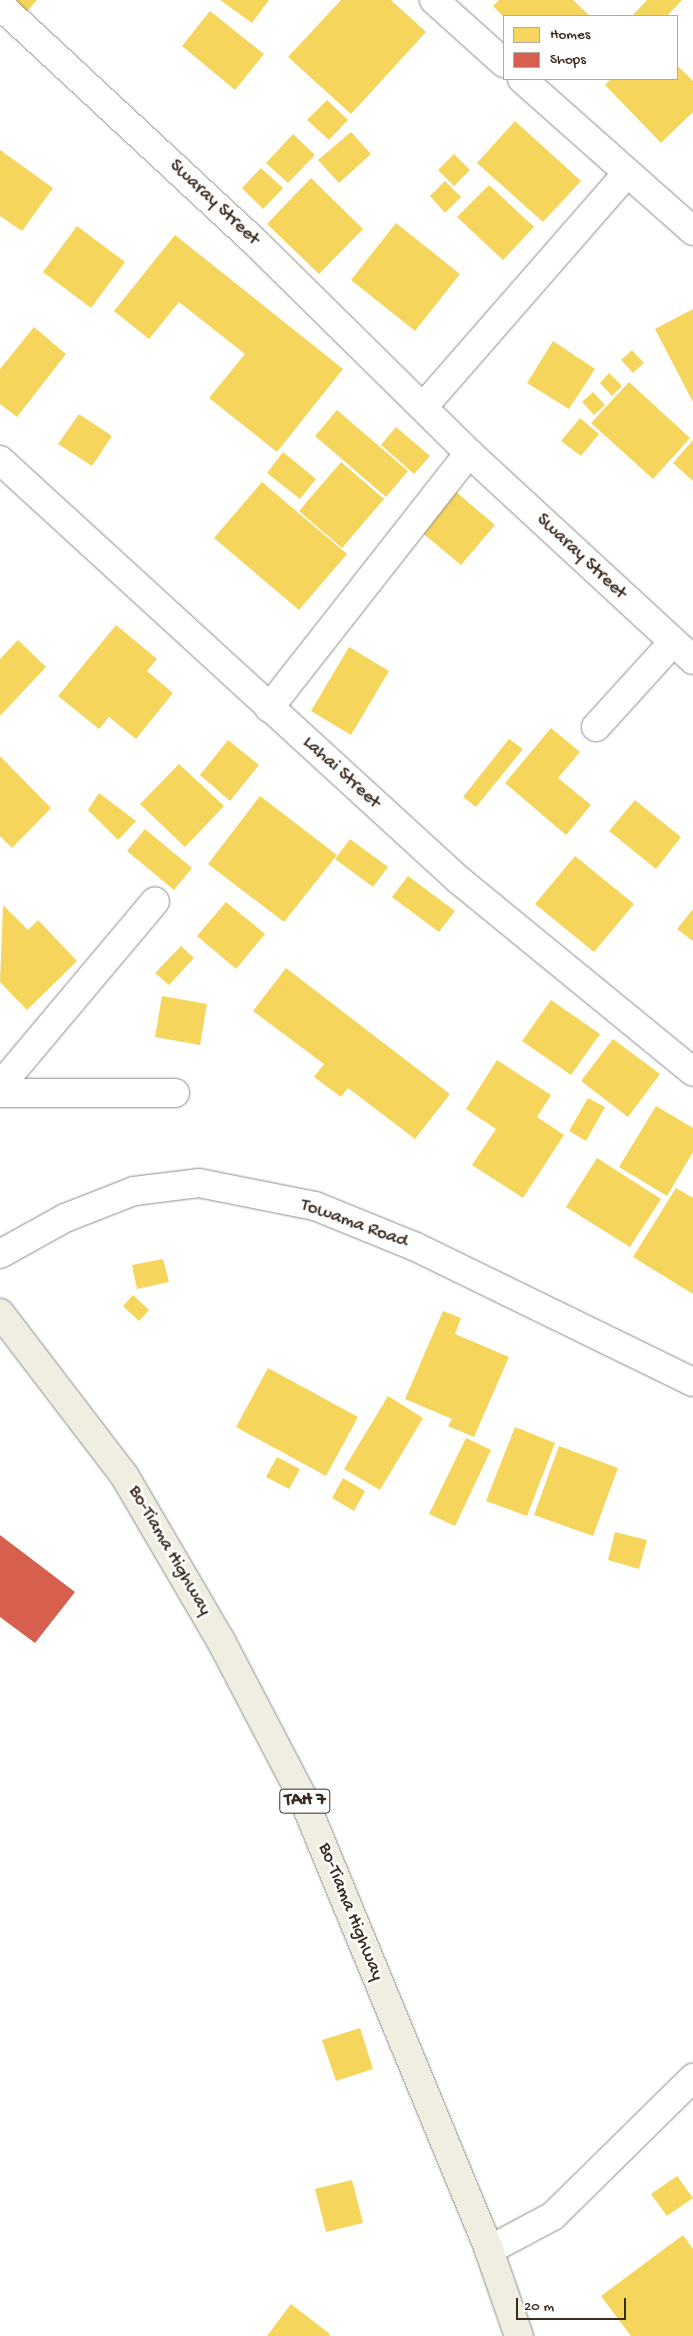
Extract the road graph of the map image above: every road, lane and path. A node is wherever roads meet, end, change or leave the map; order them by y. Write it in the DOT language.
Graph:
graph roads {
  1 [pos="434,0"];
  2 [pos="0,5"];
  3 [pos="503,62"];
  4 [pos="523,80"];
  5 [pos="627,172"];
  6 [pos="693,231"];
  7 [pos="424,406"];
  8 [pos="469,453"];
  9 [pos="0,460"];
  10 [pos="683,651"];
  11 [pos="269,708"];
  12 [pos="596,727"];
  13 [pos="155,901"];
  14 [pos="693,1072"];
  15 [pos="0,1086"];
  16 [pos="0,1093"];
  17 [pos="175,1093"];
  18 [pos="0,1254"];
  19 [pos="0,1314"];
  20 [pos="693,1382"];
  21 [pos="693,2078"];
  22 [pos="489,2250"];
  23 [pos="515,2332"];
  1 -- 3 [label="street"];
  2 -- 7 [label="street, Swaray Street"];
  4 -- 5 [label="street"];
  5 -- 6 [label="street"];
  5 -- 7 [label="street"];
  7 -- 8 [label="street, Swaray Street"];
  8 -- 10 [label="street, Swaray Street"];
  8 -- 11 [label="street"];
  9 -- 11 [label="street, Lahai Street"];
  10 -- 12 [label="street"];
  11 -- 14 [label="street, Lahai Street"];
  13 -- 15 [label="street"];
  16 -- 17 [label="street"];
  18 -- 20 [label="street, Towama Road"];
  19 -- 22 [label="highway, Bo-Tiama Highway / TAH 7"];
  21 -- 22 [label="street"];
  22 -- 23 [label="highway, Bo-Tiama Highway / TAH 7"];
}
